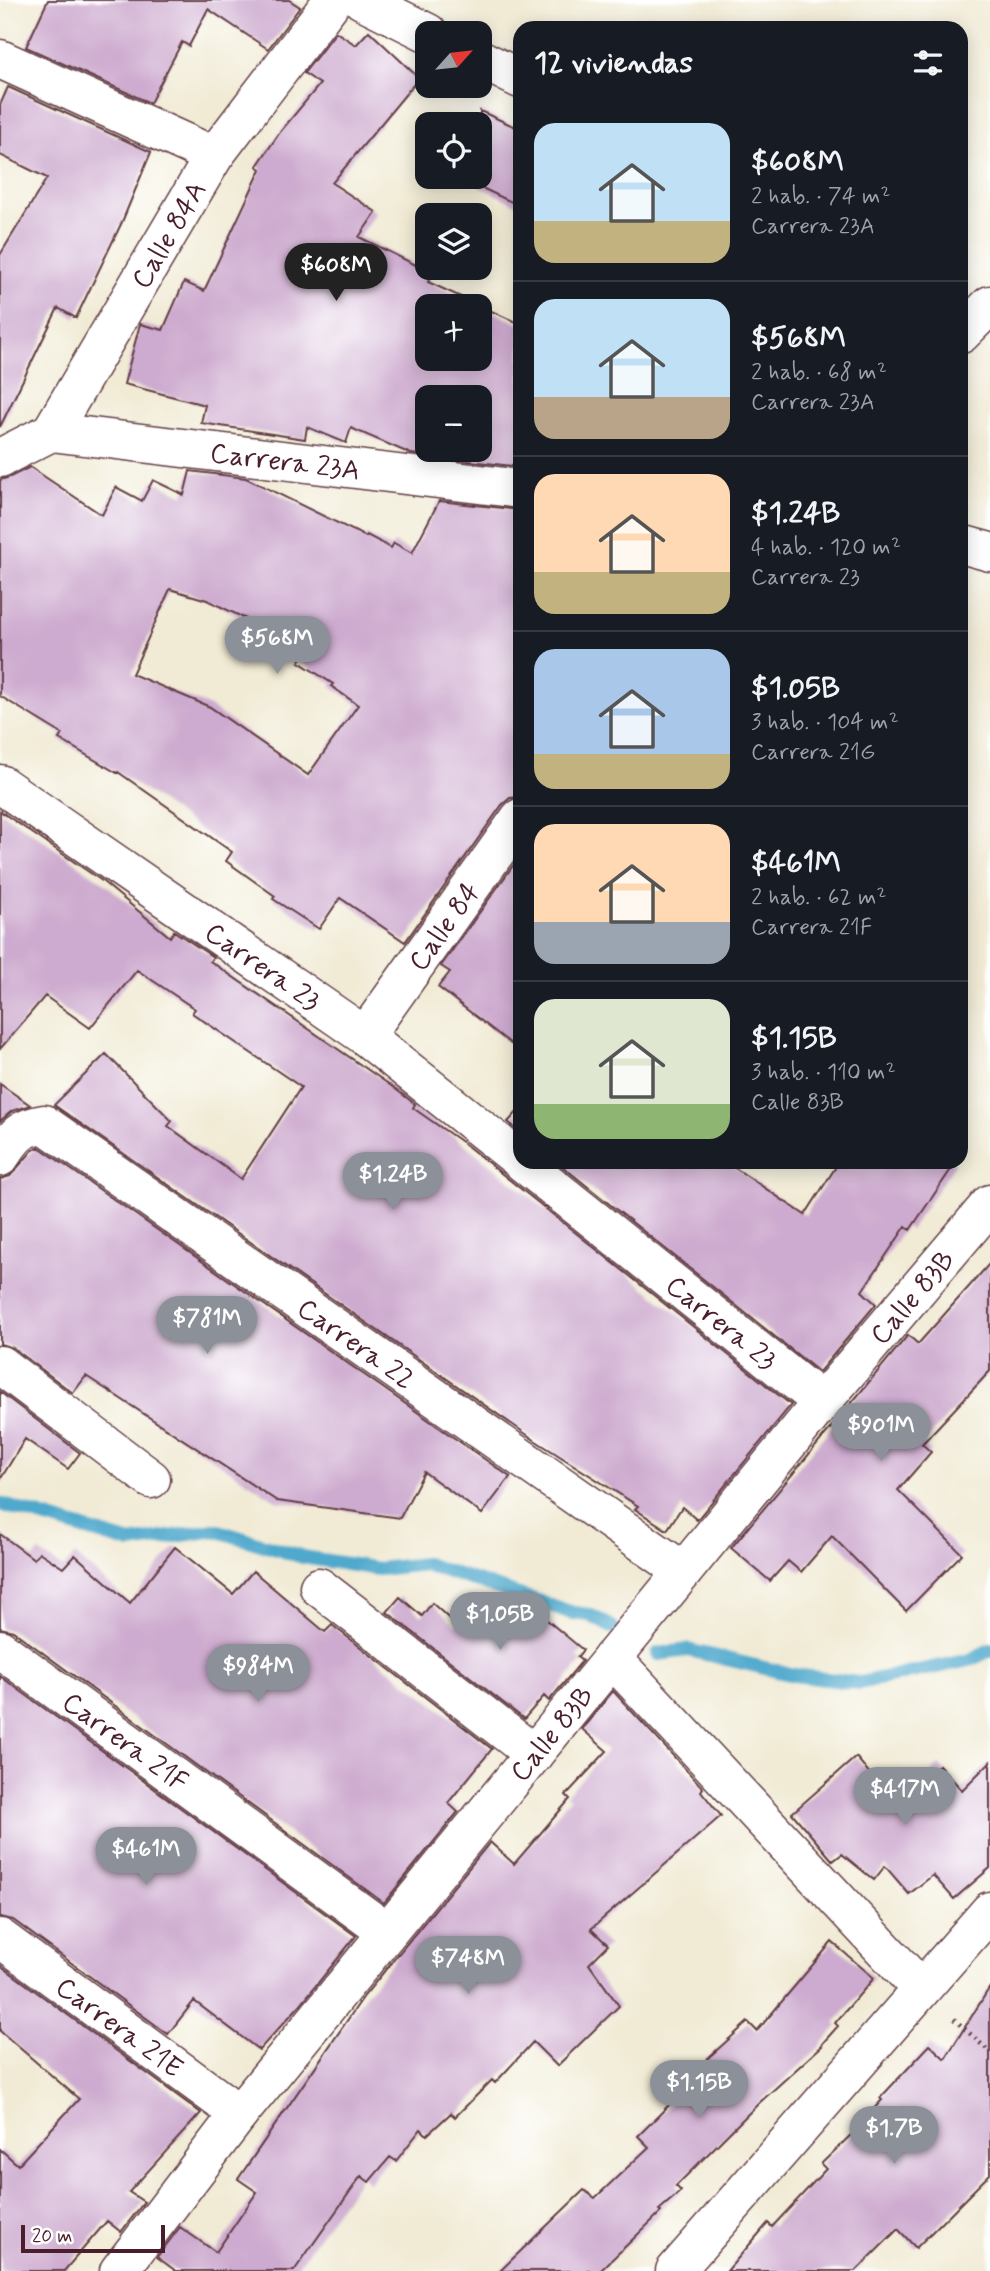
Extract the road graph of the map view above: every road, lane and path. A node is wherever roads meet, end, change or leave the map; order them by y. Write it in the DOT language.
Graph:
graph roads {
  1 [pos="333,0"];
  2 [pos="362,0"];
  3 [pos="415,26"];
  4 [pos="0,59"];
  5 [pos="492,65"];
  6 [pos="513,76"];
  7 [pos="214,156"];
  8 [pos="51,432"];
  9 [pos="0,458"];
  10 [pos="513,488"];
  11 [pos="968,546"];
  12 [pos="990,552"];
  13 [pos="0,784"];
  14 [pos="513,828"];
  15 [pos="365,1036"];
  16 [pos="513,1155"];
  17 [pos="0,1157"];
  18 [pos="531,1169"];
  19 [pos="990,1204"];
  20 [pos="0,1364"];
  21 [pos="822,1402"];
  22 [pos="151,1479"];
  23 [pos="683,1572"];
  24 [pos="319,1587"];
  25 [pos="624,1644"];
  26 [pos="0,1649"];
  27 [pos="534,1755"];
  28 [pos="990,1911"];
  29 [pos="387,1932"];
  30 [pos="0,1938"];
  31 [pos="921,1989"];
  32 [pos="239,2114"];
  33 [pos="119,2271"];
  34 [pos="675,2271"];
  1 -- 7 [label="street, Calle 84A"];
  2 -- 3 [label="street"];
  4 -- 7 [label="street"];
  5 -- 6 [label="street"];
  7 -- 8 [label="street, Calle 84A"];
  8 -- 9 [label="street"];
  8 -- 10 [label="street, Carrera 23A"];
  11 -- 12 [label="street"];
  13 -- 15 [label="street, Carrera 23"];
  14 -- 15 [label="street, Calle 84"];
  15 -- 16 [label="street, Carrera 23"];
  17 -- 23 [label="street, Carrera 22"];
  18 -- 21 [label="street, Carrera 23"];
  19 -- 21 [label="street, Calle 83B"];
  20 -- 22 [label="street"];
  21 -- 23 [label="street, Calle 83B"];
  23 -- 25 [label="street, Calle 83B"];
  24 -- 27 [label="street"];
  25 -- 27 [label="street, Calle 83B"];
  25 -- 31 [label="street"];
  26 -- 29 [label="street, Carrera 21F"];
  27 -- 29 [label="street, Calle 83B"];
  28 -- 31 [label="street"];
  29 -- 32 [label="street, Calle 83B"];
  30 -- 32 [label="street, Carrera 21E"];
  31 -- 34 [label="street"];
  32 -- 33 [label="street, Calle 83B"];
}
